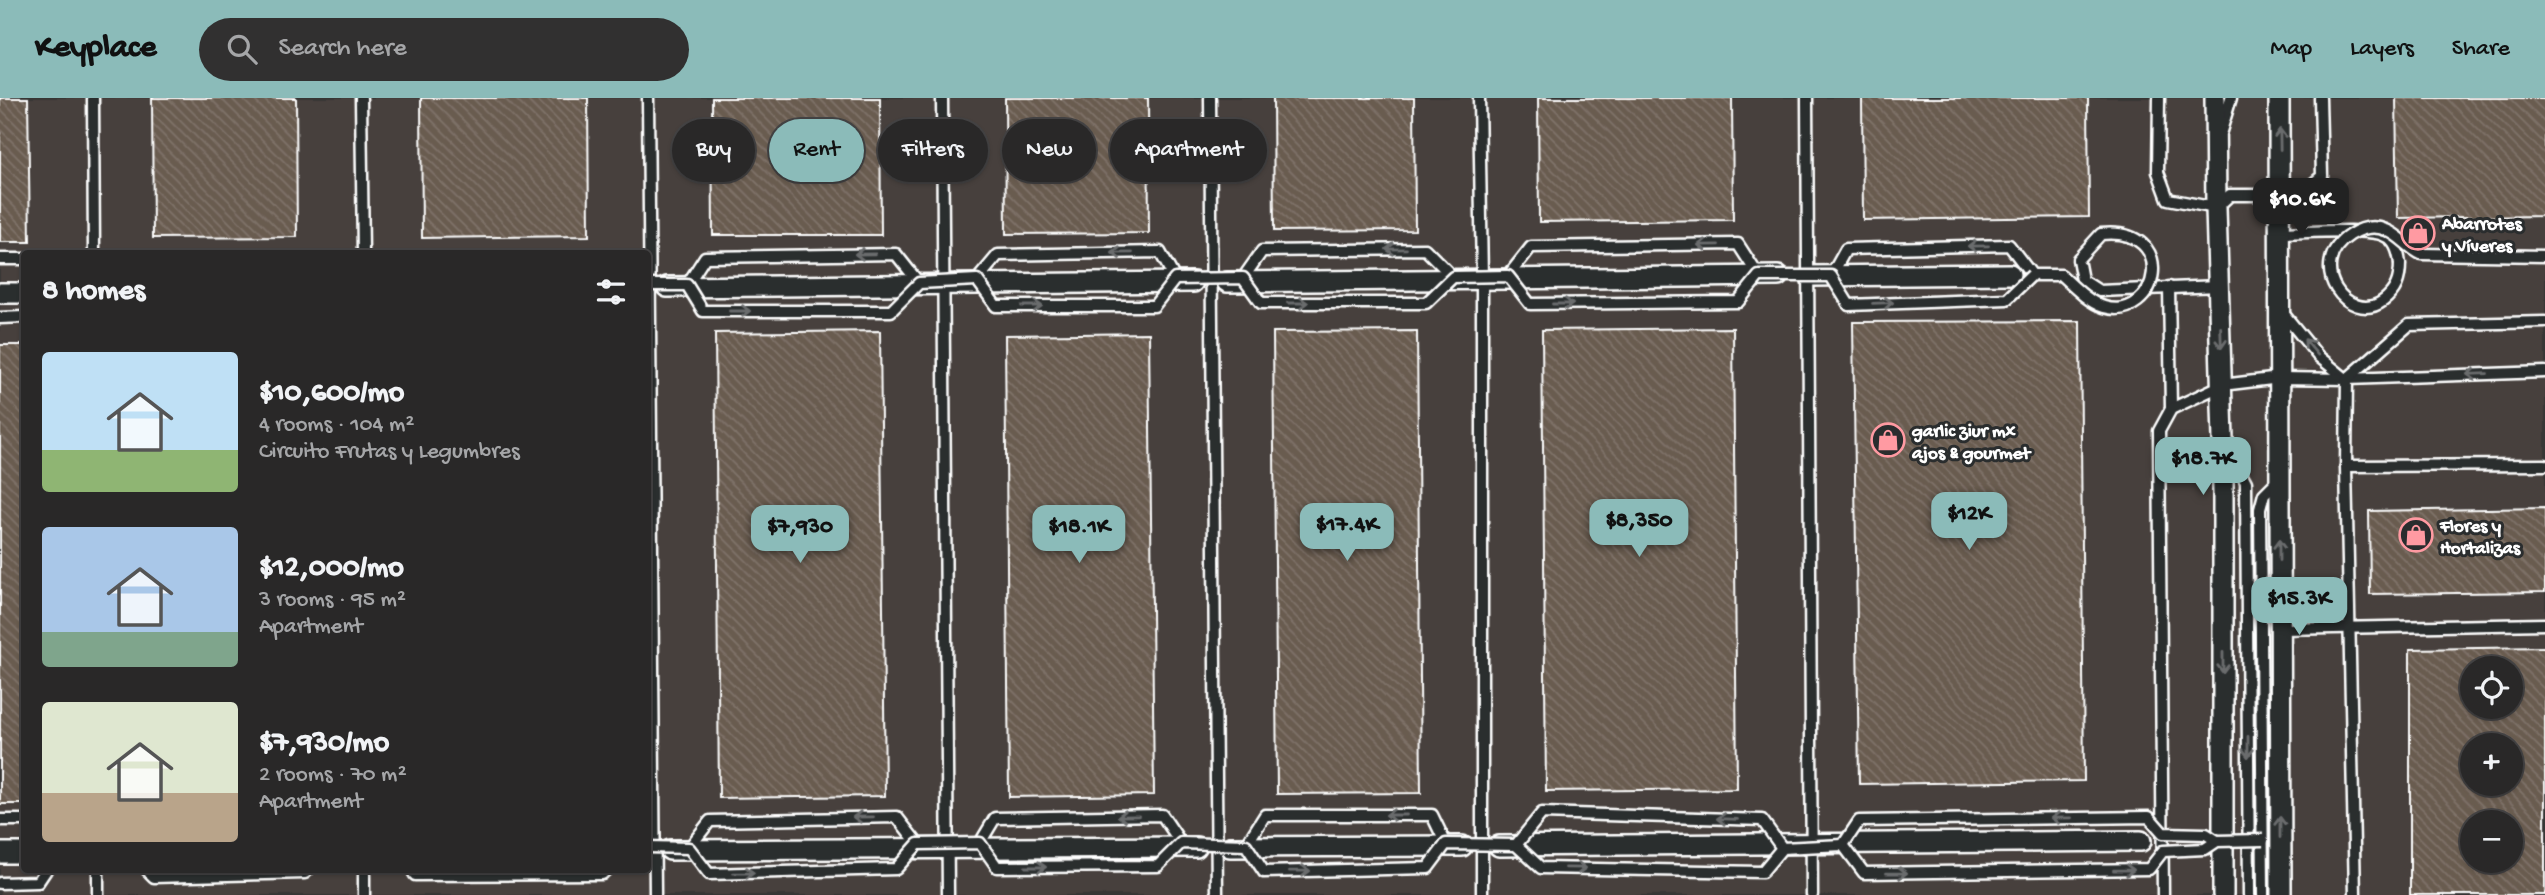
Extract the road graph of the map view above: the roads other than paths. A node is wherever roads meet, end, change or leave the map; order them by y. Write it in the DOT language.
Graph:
graph roads {
  1 [pos="93,98"];
  2 [pos="361,98"];
  3 [pos="648,98"];
  4 [pos="942,98"];
  5 [pos="1210,98"];
  6 [pos="1479,98"];
  7 [pos="1807,98"];
  8 [pos="2159,98"];
  9 [pos="2216,98"];
  10 [pos="2231,98"];
  11 [pos="2279,98"];
  12 [pos="2320,98"];
  13 [pos="2216,146"];
  14 [pos="2216,208"];
  15 [pos="2281,211"];
  16 [pos="2281,233"];
  17 [pos="94,250"];
  18 [pos="363,250"];
  19 [pos="648,250"];
  20 [pos="2545,256"];
  21 [pos="0,259"];
  22 [pos="21,259"];
  23 [pos="2010,274"];
  24 [pos="2032,275"];
  25 [pos="1508,276"];
  26 [pos="1759,276"];
  27 [pos="1809,276"];
  28 [pos="1831,276"];
  29 [pos="1453,277"];
  30 [pos="1243,278"];
  31 [pos="1175,279"];
  32 [pos="1482,279"];
  33 [pos="977,280"];
  34 [pos="1211,282"];
  35 [pos="919,283"];
  36 [pos="687,285"];
  37 [pos="944,285"];
  38 [pos="651,286"];
  39 [pos="651,286"];
  40 [pos="2219,286"];
  41 [pos="2169,287"];
  42 [pos="21,292"];
  43 [pos="0,293"];
  44 [pos="2280,309"];
  45 [pos="21,317"];
  46 [pos="0,318"];
  47 [pos="2545,322"];
  48 [pos="2545,372"];
  49 [pos="2280,378"];
  50 [pos="2347,379"];
  51 [pos="2222,385"];
  52 [pos="2171,409"];
  53 [pos="2223,439"];
  54 [pos="2545,465"];
  55 [pos="2346,466"];
  56 [pos="2279,479"];
  57 [pos="2545,624"];
  58 [pos="2349,626"];
  59 [pos="2279,629"];
  60 [pos="0,820"];
  61 [pos="21,820"];
  62 [pos="2248,840"];
  63 [pos="2263,840"];
  64 [pos="2141,841"];
  65 [pos="2217,841"];
  66 [pos="1181,843"];
  67 [pos="1812,843"];
  68 [pos="918,844"];
  69 [pos="979,844"];
  70 [pos="1446,844"];
  71 [pos="1246,845"];
  72 [pos="1516,845"];
  73 [pos="1843,845"];
  74 [pos="1482,846"];
  75 [pos="1217,847"];
  76 [pos="689,848"];
  77 [pos="1782,848"];
  78 [pos="651,849"];
  79 [pos="651,849"];
  80 [pos="948,849"];
  81 [pos="0,853"];
  82 [pos="21,853"];
  83 [pos="651,858"];
  84 [pos="44,873"];
  85 [pos="98,873"];
  86 [pos="150,873"];
  87 [pos="305,873"];
  88 [pos="364,873"];
  89 [pos="414,873"];
  90 [pos="603,873"];
  91 [pos="0,883"];
  92 [pos="98,895"];
  93 [pos="364,895"];
  94 [pos="655,895"];
  95 [pos="948,895"];
  96 [pos="1217,895"];
  97 [pos="1482,895"];
  98 [pos="1812,895"];
  99 [pos="2163,895"];
  100 [pos="2223,895"];
  101 [pos="2249,895"];
  102 [pos="2263,895"];
  103 [pos="2281,895"];
  104 [pos="2355,895"];
  1 -- 17 [label="lane"];
  2 -- 18 [label="lane"];
  3 -- 19 [label="lane"];
  4 -- 37 [label="lane"];
  5 -- 34 [label="lane"];
  6 -- 32 [label="lane"];
  7 -- 27 [label="lane"];
  8 -- 14 [label="lane"];
  9 -- 13 [label="street"];
  10 -- 13 [label="lane"];
  15 -- 11 [label="street, one-way"];
  12 -- 15 [label="lane"];
  13 -- 14 [label="street"];
  14 -- 15 [label="lane"];
  14 -- 40 [label="street"];
  15 -- 16 [label="street"];
  16 -- 20 [label="lane, bridge"];
  16 -- 44 [label="street"];
  21 -- 22 [label="lane"];
  23 -- 27 [label="street"];
  28 -- 24 [label="lane, one-way, bridge"];
  24 -- 28 [label="lane, one-way"];
  24 -- 41 [label="lane, bridge"];
  25 -- 26 [label="lane, one-way, bridge"];
  26 -- 25 [label="lane, one-way"];
  25 -- 29 [label="lane, bridge"];
  26 -- 28 [label="lane, bridge"];
  27 -- 32 [label="street"];
  27 -- 67 [label="lane"];
  30 -- 29 [label="lane, one-way, bridge"];
  29 -- 30 [label="lane, one-way"];
  30 -- 31 [label="lane, bridge"];
  33 -- 31 [label="lane, one-way, bridge"];
  31 -- 33 [label="lane, one-way"];
  32 -- 34 [label="street"];
  32 -- 74 [label="lane"];
  33 -- 35 [label="lane, bridge"];
  34 -- 37 [label="street"];
  34 -- 75 [label="lane"];
  36 -- 35 [label="lane, one-way, bridge"];
  35 -- 36 [label="lane, one-way"];
  36 -- 39 [label="lane, bridge"];
  37 -- 38 [label="street"];
  37 -- 80 [label="lane"];
  40 -- 41 [label="lane"];
  40 -- 51 [label="street, one-way"];
  41 -- 52 [label="lane"];
  42 -- 43 [label="street"];
  44 -- 49 [label="street"];
  50 -- 44 [label="lane, one-way"];
  45 -- 46 [label="lane"];
  47 -- 50 [label="lane"];
  48 -- 50 [label="lane, one-way"];
  49 -- 50 [label="lane"];
  49 -- 51 [label="lane"];
  49 -- 56 [label="street"];
  50 -- 55 [label="lane"];
  51 -- 52 [label="lane"];
  51 -- 53 [label="street"];
  52 -- 99 [label="lane"];
  53 -- 62 [label="lane, one-way"];
  53 -- 100 [label="street, one-way"];
  54 -- 55 [label="lane"];
  55 -- 58 [label="lane"];
  59 -- 56 [label="street, one-way"];
  56 -- 63 [label="lane"];
  57 -- 58 [label="lane"];
  58 -- 59 [label="lane"];
  58 -- 104 [label="lane"];
  103 -- 59 [label="street, one-way"];
  60 -- 61 [label="lane"];
  62 -- 63 [label="lane, bridge"];
  62 -- 65 [label="lane, bridge"];
  62 -- 101 [label="lane"];
  63 -- 102 [label="lane"];
  64 -- 67 [label="street"];
  65 -- 73 [label="lane, one-way, bridge"];
  73 -- 65 [label="lane, one-way, bridge"];
  69 -- 66 [label="lane, one-way, bridge"];
  66 -- 69 [label="lane, one-way"];
  66 -- 71 [label="lane, bridge"];
  67 -- 74 [label="street"];
  67 -- 98 [label="lane"];
  68 -- 69 [label="lane, bridge"];
  76 -- 68 [label="lane, one-way, bridge"];
  68 -- 76 [label="lane, one-way"];
  71 -- 70 [label="lane, one-way, bridge"];
  70 -- 71 [label="lane, one-way"];
  70 -- 72 [label="lane, bridge"];
  72 -- 77 [label="lane, one-way, bridge"];
  77 -- 72 [label="lane, one-way, bridge"];
  73 -- 77 [label="lane, bridge"];
  74 -- 75 [label="street"];
  74 -- 97 [label="lane"];
  75 -- 80 [label="street"];
  75 -- 96 [label="lane"];
  76 -- 79 [label="lane, bridge"];
  78 -- 80 [label="street"];
  80 -- 95 [label="lane"];
  81 -- 82 [label="street"];
  83 -- 94 [label="lane"];
  84 -- 91 [label="lane"];
  85 -- 92 [label="lane"];
  86 -- 87 [label="lane"];
  88 -- 93 [label="lane"];
  89 -- 90 [label="lane"];
}
